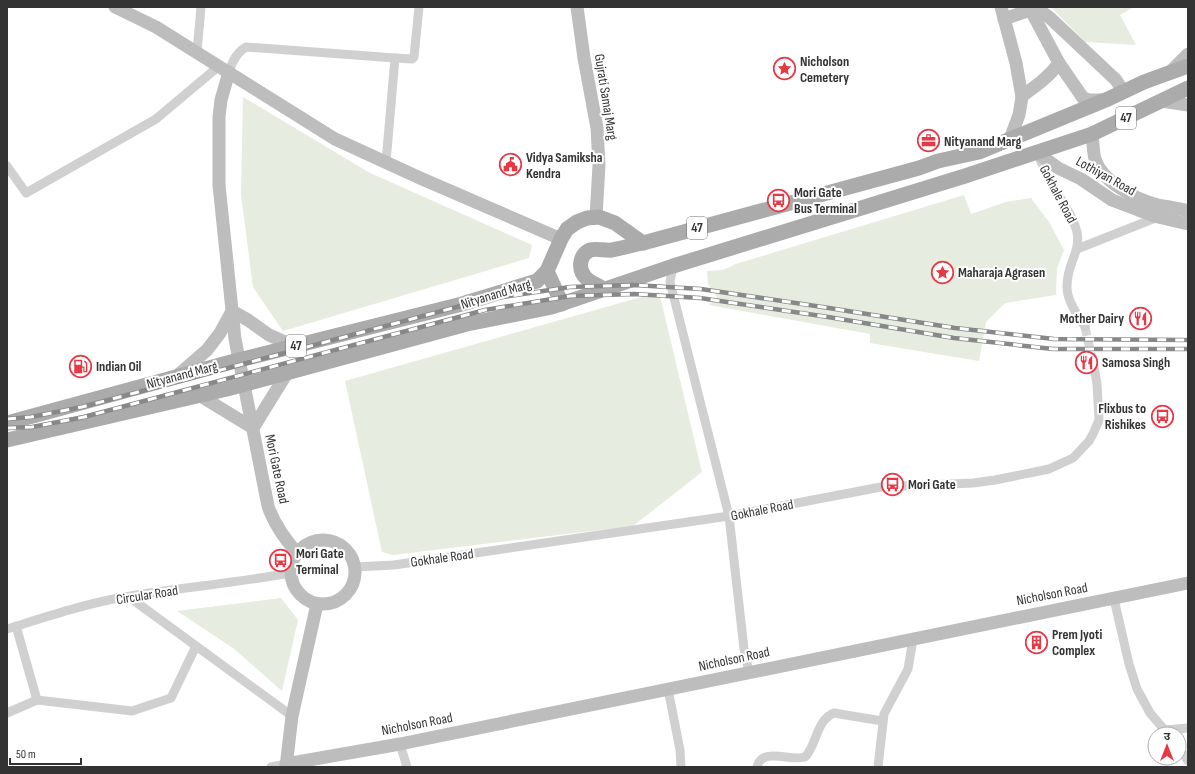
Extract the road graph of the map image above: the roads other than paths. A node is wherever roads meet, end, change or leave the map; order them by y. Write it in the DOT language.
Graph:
graph roads {
  1 [pos="115,7"];
  2 [pos="201,7"];
  3 [pos="419,7"];
  4 [pos="577,7"];
  5 [pos="1030,9"];
  6 [pos="1002,13"];
  7 [pos="197,52"];
  8 [pos="1188,54"];
  9 [pos="395,58"];
  10 [pos="1059,63"];
  11 [pos="1188,66"];
  12 [pos="224,69"];
  13 [pos="1170,73"];
  14 [pos="1188,88"];
  15 [pos="1123,91"];
  16 [pos="1022,96"];
  17 [pos="1108,99"];
  18 [pos="1161,101"];
  19 [pos="1188,105"];
  20 [pos="1092,134"];
  21 [pos="1010,139"];
  22 [pos="1036,152"];
  23 [pos="386,162"];
  24 [pos="7,166"];
  25 [pos="1188,211"];
  26 [pos="596,217"];
  27 [pos="1158,217"];
  28 [pos="1188,224"];
  29 [pos="561,239"];
  30 [pos="643,243"];
  31 [pos="1077,249"];
  32 [pos="673,266"];
  33 [pos="547,271"];
  34 [pos="604,289"];
  35 [pos="462,304"];
  36 [pos="562,304"];
  37 [pos="232,311"];
  38 [pos="468,324"];
  39 [pos="1085,327"];
  40 [pos="294,346"];
  41 [pos="239,360"];
  42 [pos="1095,372"];
  43 [pos="287,373"];
  44 [pos="176,377"];
  45 [pos="244,384"];
  46 [pos="199,395"];
  47 [pos="7,423"];
  48 [pos="252,428"];
  49 [pos="7,440"];
  50 [pos="729,516"];
  51 [pos="296,552"];
  52 [pos="355,567"];
  53 [pos="290,573"];
  54 [pos="1188,583"];
  55 [pos="129,597"];
  56 [pos="1114,599"];
  57 [pos="317,604"];
  58 [pos="11,628"];
  59 [pos="913,639"];
  60 [pos="196,646"];
  61 [pos="749,672"];
  62 [pos="668,688"];
  63 [pos="37,700"];
  64 [pos="7,713"];
  65 [pos="292,716"];
  66 [pos="882,721"];
  67 [pos="1162,726"];
  68 [pos="400,744"];
  69 [pos="286,766"];
  70 [pos="271,767"];
  71 [pos="407,767"];
  72 [pos="681,767"];
  73 [pos="757,767"];
  74 [pos="878,767"];
  1 -- 7 [label="street"];
  2 -- 7 [label="street"];
  3 -- 9 [label="street"];
  4 -- 26 [label="street, Gujrati Samaj Marg"];
  5 -- 6 [label="street"];
  5 -- 10 [label="street"];
  5 -- 15 [label="street"];
  6 -- 16 [label="street"];
  7 -- 12 [label="street"];
  8 -- 13 [label="street, 47"];
  9 -- 12 [label="street"];
  9 -- 23 [label="street"];
  10 -- 16 [label="street"];
  10 -- 17 [label="street"];
  11 -- 13 [label="main road, 47"];
  12 -- 23 [label="street"];
  12 -- 24 [label="street"];
  12 -- 37 [label="street, Mori Gate Road"];
  13 -- 15 [label="main road, 47"];
  14 -- 18 [label="main road, Nityanand Marg / 47"];
  15 -- 17 [label="main road, 47"];
  16 -- 21 [label="street"];
  17 -- 21 [label="main road, 47"];
  18 -- 19 [label="street"];
  18 -- 20 [label="main road, Nityanand Marg / 47"];
  20 -- 22 [label="main road, Nityanand Marg / 47"];
  20 -- 25 [label="street, Lothiyan Road"];
  21 -- 30 [label="main road, 47"];
  22 -- 27 [label="street, Lothiyan Road"];
  22 -- 31 [label="street, Gokhale Road"];
  22 -- 32 [label="main road, Nityanand Marg / 47"];
  23 -- 29 [label="street"];
  26 -- 29 [label="main road, Nityanand Marg / 47"];
  26 -- 30 [label="main road, Nityanand Marg / 47"];
  27 -- 28 [label="street, Lothiyan Road"];
  27 -- 31 [label="street"];
  29 -- 33 [label="main road, Nityanand Marg / 47"];
  30 -- 34 [label="main road"];
  31 -- 39 [label="street, Gokhale Road"];
  32 -- 34 [label="main road, Nityanand Marg / 47"];
  32 -- 50 [label="street"];
  33 -- 35 [label="main road, Nityanand Marg / 47"];
  33 -- 36 [label="main road"];
  34 -- 36 [label="main road, Nityanand Marg / 47"];
  35 -- 38 [label="main road"];
  35 -- 40 [label="main road, Nityanand Marg / 47"];
  36 -- 38 [label="main road, Nityanand Marg / 47"];
  37 -- 40 [label="street"];
  37 -- 41 [label="street, Mori Gate Road"];
  37 -- 44 [label="street"];
  38 -- 43 [label="main road, Nityanand Marg / 47"];
  40 -- 41 [label="main road, Nityanand Marg / 47"];
  41 -- 44 [label="main road, Nityanand Marg / 47"];
  41 -- 45 [label="street, Mori Gate Road"];
  42 -- 50 [label="street, Gokhale Road"];
  43 -- 45 [label="main road, Nityanand Marg / 47"];
  43 -- 48 [label="street"];
  44 -- 47 [label="main road, Nityanand Marg / 47"];
  45 -- 46 [label="main road, Nityanand Marg / 47"];
  45 -- 48 [label="street, Mori Gate Road"];
  46 -- 48 [label="street"];
  46 -- 49 [label="main road, Nityanand Marg / 47"];
  48 -- 51 [label="street, Mori Gate Road"];
  50 -- 52 [label="street, Gokhale Road"];
  50 -- 61 [label="street"];
  51 -- 52 [label="street"];
  51 -- 53 [label="street"];
  52 -- 57 [label="street"];
  53 -- 55 [label="street, Circular Road"];
  53 -- 57 [label="street"];
  54 -- 56 [label="street, Nicholson Road"];
  55 -- 58 [label="street, Circular Road"];
  55 -- 60 [label="street"];
  56 -- 59 [label="street, Nicholson Road"];
  56 -- 67 [label="street"];
  57 -- 65 [label="street"];
  58 -- 63 [label="street"];
  59 -- 61 [label="street, Nicholson Road"];
  59 -- 66 [label="street"];
  60 -- 63 [label="street"];
  60 -- 65 [label="street"];
  61 -- 62 [label="street, Nicholson Road"];
  62 -- 68 [label="street, Nicholson Road"];
  62 -- 72 [label="street"];
  63 -- 64 [label="street"];
  65 -- 69 [label="street"];
  66 -- 73 [label="street"];
  66 -- 74 [label="street"];
  68 -- 69 [label="street, Nicholson Road"];
  68 -- 71 [label="street"];
  69 -- 70 [label="street"];
}
